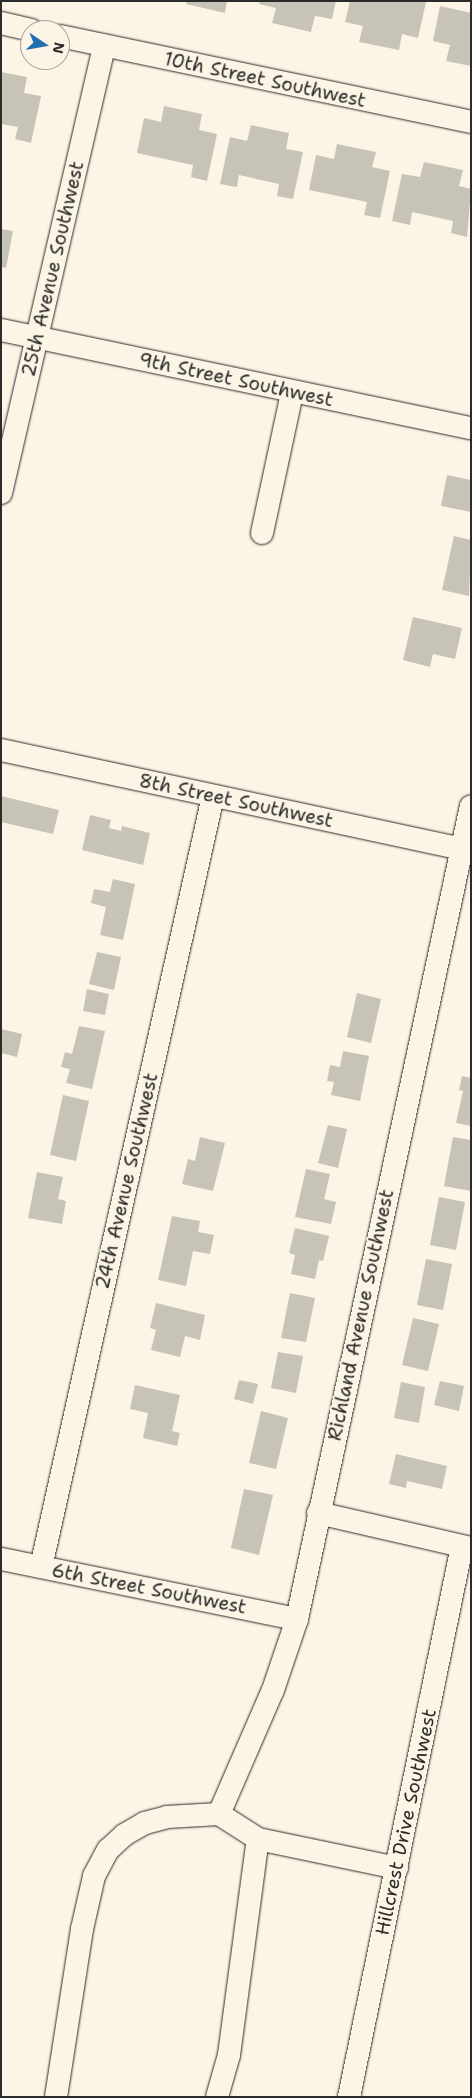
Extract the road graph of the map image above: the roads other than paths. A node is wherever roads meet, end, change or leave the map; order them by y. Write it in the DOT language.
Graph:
graph roads {
  1 [pos="1,23"];
  2 [pos="20,27"];
  3 [pos="70,38"];
  4 [pos="104,46"];
  5 [pos="471,122"];
  6 [pos="1,330"];
  7 [pos="37,337"];
  8 [pos="292,393"];
  9 [pos="471,428"];
  10 [pos="1,493"];
  11 [pos="262,533"];
  12 [pos="1,750"];
  13 [pos="213,796"];
  14 [pos="471,806"];
  15 [pos="466,850"];
  16 [pos="318,1513"];
  17 [pos="467,1547"];
  18 [pos="1,1559"];
  19 [pos="42,1567"];
  20 [pos="297,1619"];
  21 [pos="219,1814"];
  22 [pos="258,1839"];
  23 [pos="397,1868"];
  24 [pos="56,2097"];
  25 [pos="217,2097"];
  26 [pos="349,2097"];
  1 -- 2 [label="street"];
  3 -- 4 [label="street, 10th Street Southwest"];
  4 -- 5 [label="street, 10th Street Southwest"];
  4 -- 7 [label="street, 25th Avenue Southwest"];
  6 -- 7 [label="street, 9th Street Southwest"];
  7 -- 8 [label="street, 9th Street Southwest"];
  7 -- 10 [label="street, 25th Avenue Southwest"];
  8 -- 9 [label="street, 9th Street Southwest"];
  8 -- 11 [label="street"];
  12 -- 13 [label="street, 8th Street Southwest"];
  13 -- 15 [label="street, 8th Street Southwest"];
  13 -- 19 [label="street, 24th Avenue Southwest"];
  14 -- 15 [label="street, Richland Avenue Southwest"];
  15 -- 16 [label="street, Richland Avenue Southwest"];
  16 -- 17 [label="street"];
  16 -- 20 [label="street, Richland Avenue Southwest"];
  17 -- 23 [label="street, Hillcrest Drive Southwest"];
  18 -- 19 [label="street, 6th Street Southwest"];
  19 -- 20 [label="street, 6th Street Southwest"];
  20 -- 21 [label="street, Richland Avenue Southwest"];
  21 -- 22 [label="street"];
  21 -- 24 [label="street"];
  22 -- 23 [label="street"];
  22 -- 25 [label="street"];
  23 -- 26 [label="street, Hillcrest Drive Southwest"];
}
